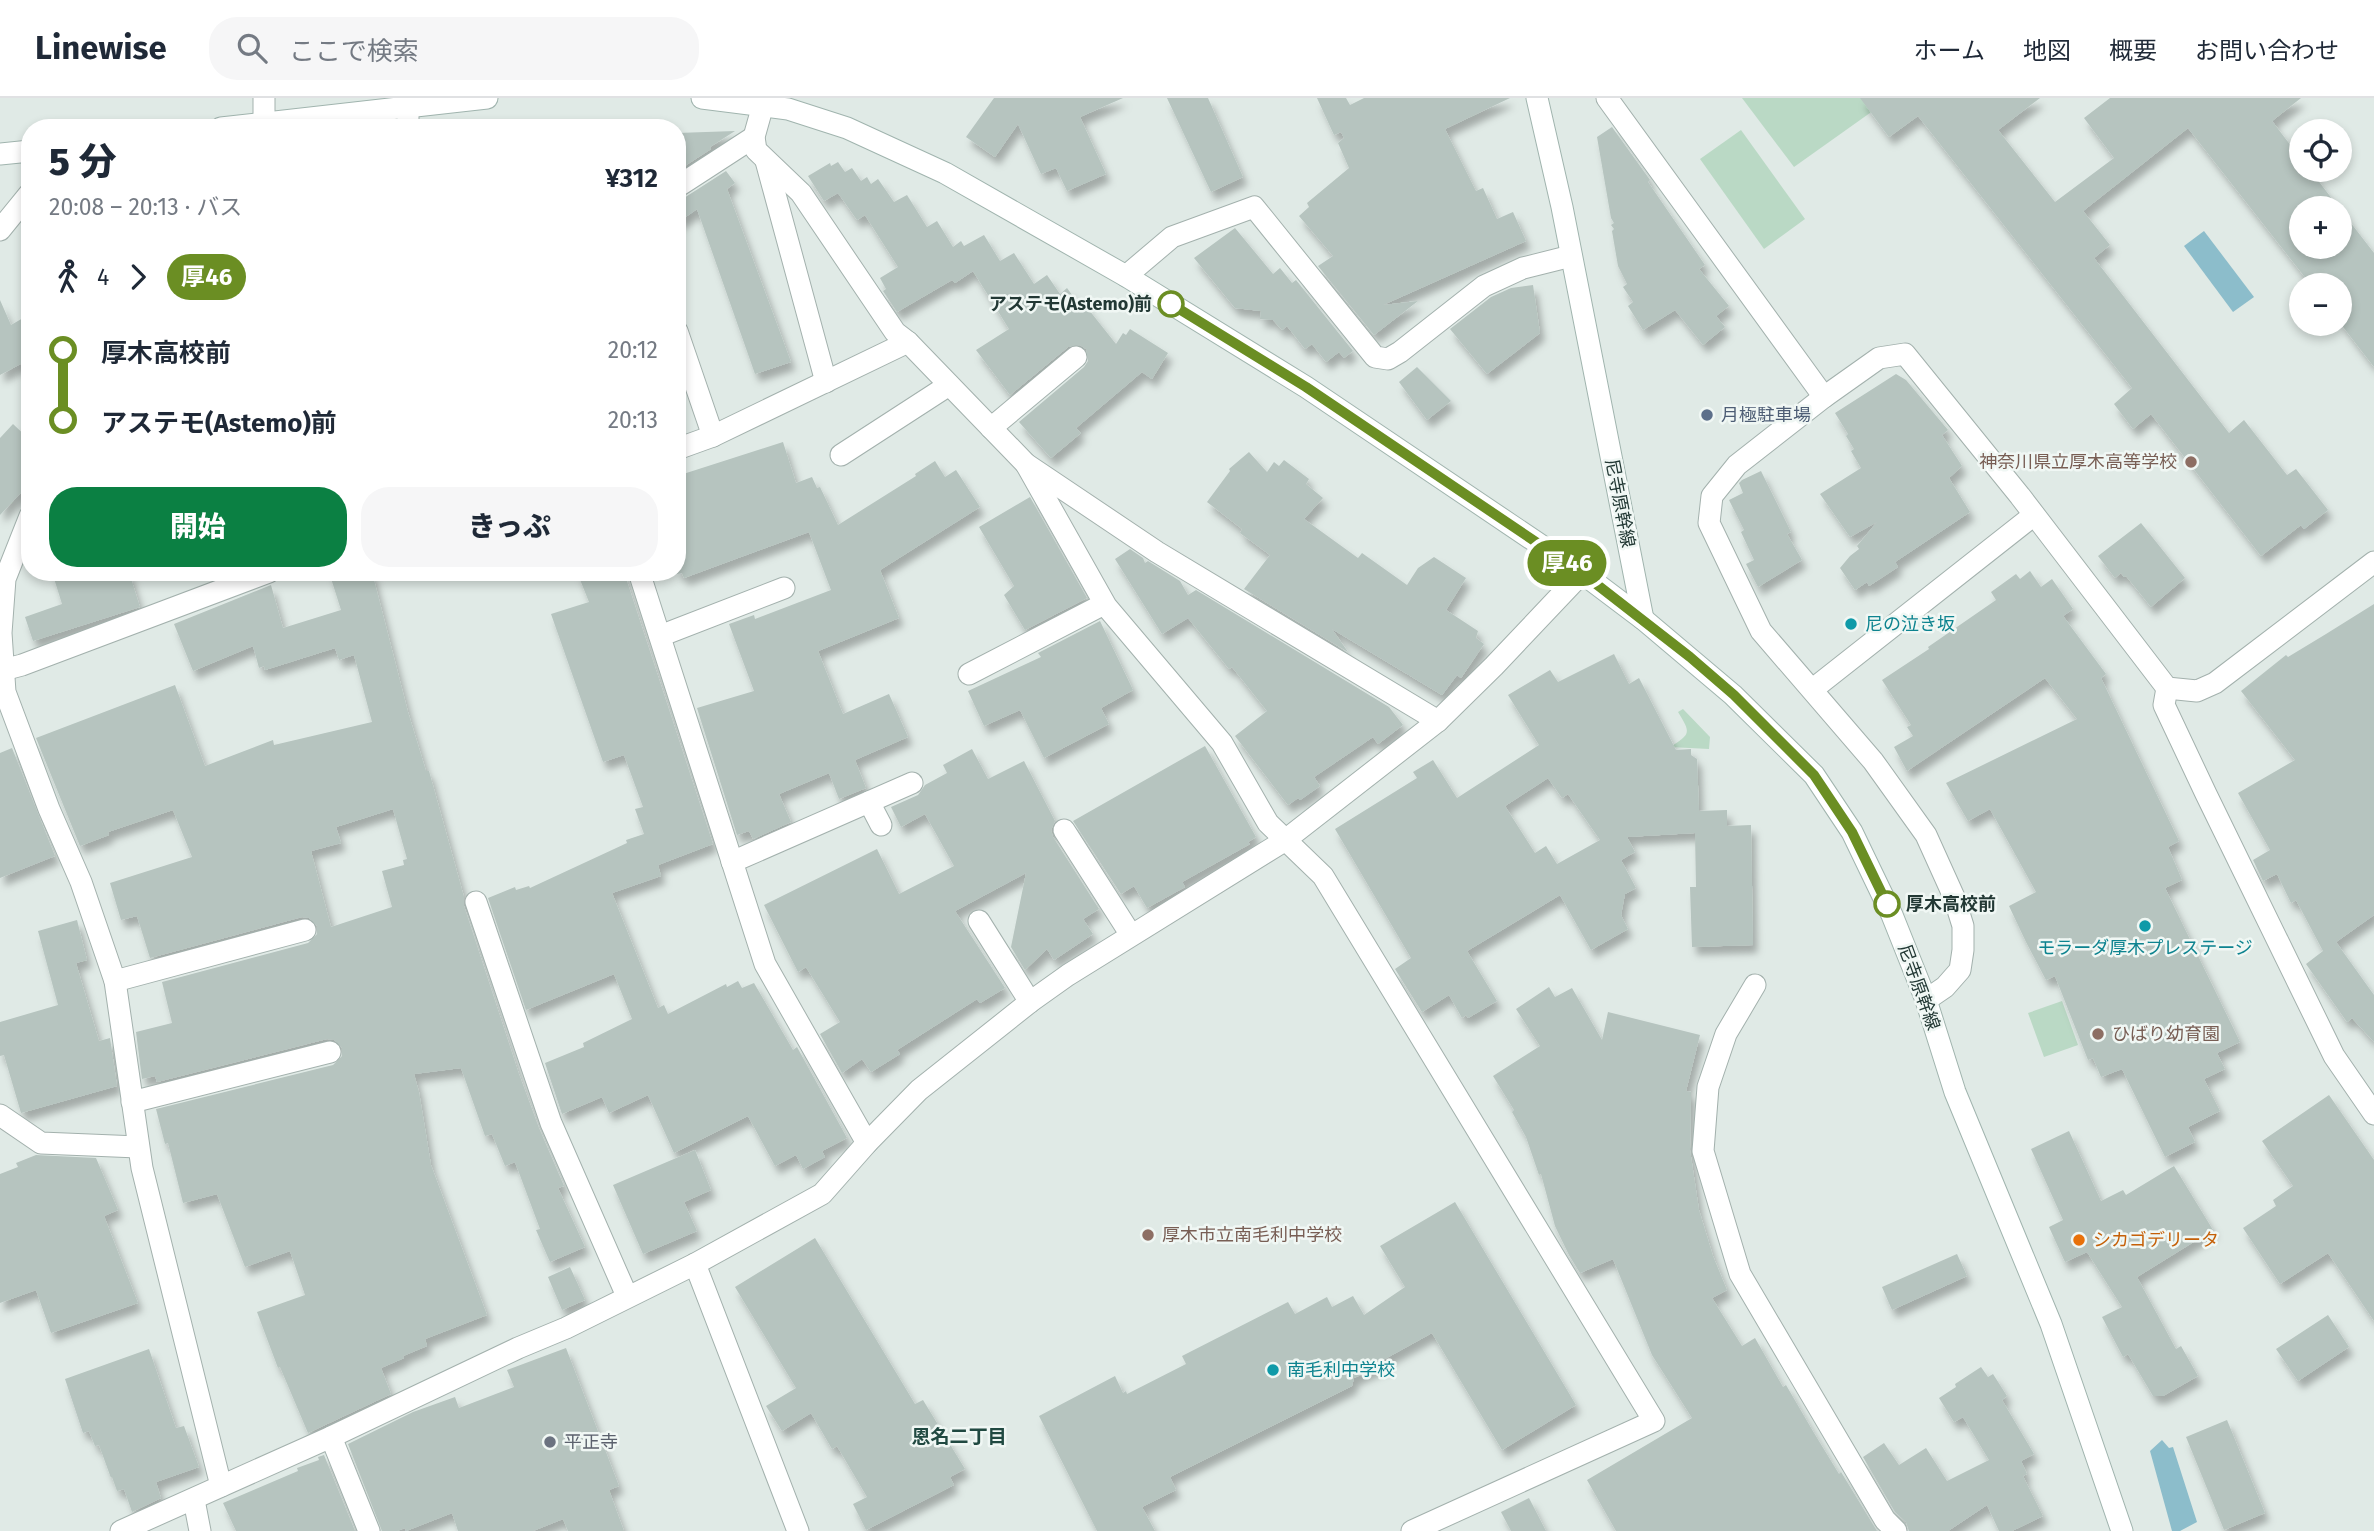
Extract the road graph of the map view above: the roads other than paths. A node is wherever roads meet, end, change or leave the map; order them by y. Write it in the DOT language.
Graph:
graph roads {
  1 [pos="264,98"];
  2 [pos="487,98"];
  3 [pos="702,98"];
  4 [pos="1537,98"];
  5 [pos="1607,98"];
  6 [pos="763,101"];
  7 [pos="408,111"];
  8 [pos="264,119"];
  9 [pos="293,119"];
  10 [pos="754,137"];
  11 [pos="21,152"];
  12 [pos="0,154"];
  13 [pos="766,161"];
  14 [pos="686,181"];
  15 [pos="21,204"];
  16 [pos="0,230"];
  17 [pos="1571,256"];
  18 [pos="1126,276"];
  19 [pos="908,342"];
  20 [pos="686,357"];
  21 [pos="1076,357"];
  22 [pos="826,382"];
  23 [pos="949,385"];
  24 [pos="1824,397"];
  25 [pos="991,428"];
  26 [pos="713,436"];
  27 [pos="686,446"];
  28 [pos="841,455"];
  29 [pos="1026,464"];
  30 [pos="2034,515"];
  31 [pos="21,539"];
  32 [pos="2374,562"];
  33 [pos="1582,573"];
  34 [pos="245,581"];
  35 [pos="642,581"];
  36 [pos="784,588"];
  37 [pos="1104,604"];
  38 [pos="1643,619"];
  39 [pos="660,636"];
  40 [pos="3,670"];
  41 [pos="969,674"];
  42 [pos="2167,688"];
  43 [pos="1813,689"];
  44 [pos="2,693"];
  45 [pos="1438,721"];
  46 [pos="912,783"];
  47 [pos="869,802"];
  48 [pos="881,825"];
  49 [pos="1064,830"];
  50 [pos="1284,841"];
  51 [pos="732,862"];
  52 [pos="476,902"];
  53 [pos="979,921"];
  54 [pos="305,930"];
  55 [pos="1131,935"];
  56 [pos="115,981"];
  57 [pos="1755,985"];
  58 [pos="1926,1000"];
  59 [pos="1030,1002"];
  60 [pos="330,1052"];
  61 [pos="132,1101"];
  62 [pos="2374,1114"];
  63 [pos="0,1115"];
  64 [pos="867,1143"];
  65 [pos="138,1147"];
  66 [pos="695,1264"];
  67 [pos="627,1296"];
  68 [pos="331,1437"];
  69 [pos="221,1486"];
  70 [pos="194,1500"];
  71 [pos="121,1531"];
  72 [pos="200,1531"];
  73 [pos="369,1531"];
  74 [pos="798,1531"];
  75 [pos="1412,1531"];
  76 [pos="1896,1531"];
  77 [pos="2122,1531"];
  1 -- 8 [label="street"];
  2 -- 7 [label="street"];
  3 -- 6 [label="street"];
  4 -- 17 [label="street, 尼寺原幹線"];
  5 -- 24 [label="street"];
  6 -- 10 [label="street"];
  6 -- 18 [label="street"];
  7 -- 9 [label="street"];
  10 -- 13 [label="street"];
  10 -- 14 [label="street"];
  11 -- 12 [label="street"];
  13 -- 19 [label="street"];
  13 -- 22 [label="street"];
  15 -- 16 [label="street"];
  17 -- 18 [label="street"];
  17 -- 38 [label="street, 尼寺原幹線"];
  18 -- 33 [label="street"];
  19 -- 22 [label="street"];
  19 -- 23 [label="street"];
  20 -- 26 [label="street"];
  21 -- 25 [label="street"];
  22 -- 26 [label="street"];
  23 -- 25 [label="street"];
  23 -- 28 [label="street"];
  24 -- 30 [label="street"];
  24 -- 43 [label="street"];
  25 -- 29 [label="street"];
  26 -- 27 [label="street"];
  29 -- 37 [label="street"];
  29 -- 45 [label="street"];
  30 -- 42 [label="street"];
  30 -- 43 [label="street"];
  31 -- 40 [label="street"];
  32 -- 42 [label="street"];
  33 -- 38 [label="street"];
  33 -- 45 [label="street"];
  34 -- 40 [label="street"];
  35 -- 39 [label="street"];
  36 -- 39 [label="street"];
  37 -- 41 [label="street"];
  37 -- 50 [label="street"];
  38 -- 58 [label="street, 尼寺原幹線"];
  39 -- 51 [label="street"];
  40 -- 44 [label="street"];
  42 -- 62 [label="street"];
  43 -- 58 [label="street"];
  44 -- 56 [label="street"];
  45 -- 50 [label="street"];
  46 -- 47 [label="street"];
  47 -- 48 [label="street"];
  47 -- 51 [label="street"];
  49 -- 55 [label="street"];
  50 -- 55 [label="street"];
  50 -- 75 [label="street"];
  51 -- 64 [label="street"];
  52 -- 67 [label="street"];
  53 -- 59 [label="street"];
  54 -- 56 [label="street"];
  55 -- 59 [label="street"];
  56 -- 61 [label="street"];
  57 -- 76 [label="street"];
  58 -- 77 [label="street, 尼寺原幹線"];
  59 -- 64 [label="street"];
  60 -- 61 [label="street"];
  61 -- 65 [label="street"];
  63 -- 65 [label="street"];
  64 -- 66 [label="street"];
  65 -- 69 [label="street"];
  66 -- 67 [label="street"];
  66 -- 74 [label="street"];
  67 -- 68 [label="street"];
  68 -- 69 [label="street"];
  68 -- 73 [label="street"];
  69 -- 70 [label="street"];
  70 -- 71 [label="street"];
  70 -- 72 [label="street"];
}
